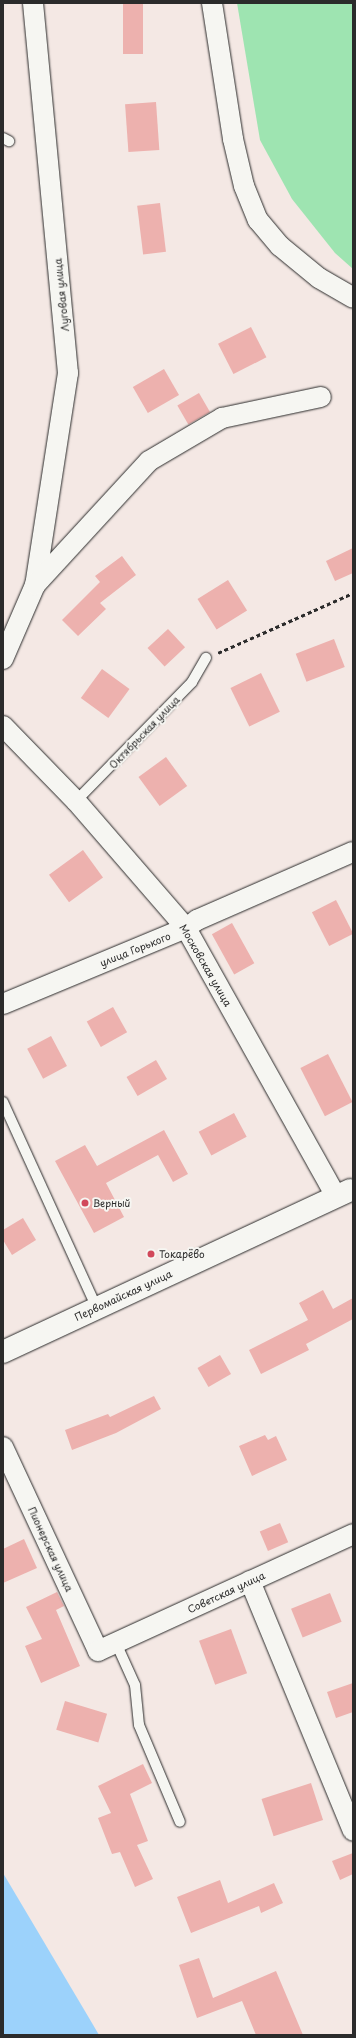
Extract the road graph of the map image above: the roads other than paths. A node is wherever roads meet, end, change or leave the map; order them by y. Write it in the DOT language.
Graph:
graph roads {
  1 [pos="33,3"];
  2 [pos="212,3"];
  3 [pos="353,298"];
  4 [pos="321,397"];
  5 [pos="35,585"];
  6 [pos="206,658"];
  7 [pos="3,659"];
  8 [pos="3,726"];
  9 [pos="76,801"];
  10 [pos="353,852"];
  11 [pos="186,928"];
  12 [pos="3,1004"];
  13 [pos="3,1102"];
  14 [pos="348,1193"];
  15 [pos="97,1308"];
  16 [pos="3,1352"];
  17 [pos="3,1447"];
  18 [pos="353,1534"];
  19 [pos="250,1581"];
  20 [pos="107,1647"];
  21 [pos="180,1822"];
  22 [pos="353,1831"];
  1 -- 5 [label="street, Луговая улица"];
  2 -- 3 [label="street"];
  4 -- 5 [label="street"];
  5 -- 7 [label="street"];
  6 -- 9 [label="lane, Октябрьская улица"];
  8 -- 9 [label="street, Московская улица"];
  9 -- 11 [label="street, Московская улица"];
  10 -- 11 [label="street, улица Горького"];
  11 -- 12 [label="street, улица Горького"];
  11 -- 14 [label="street, Московская улица"];
  13 -- 15 [label="lane"];
  14 -- 15 [label="street, Первомайская улица"];
  15 -- 16 [label="street, Первомайская улица"];
  17 -- 20 [label="street, Пионерская улица"];
  18 -- 19 [label="street, Советская улица"];
  19 -- 20 [label="street, Советская улица"];
  19 -- 22 [label="street"];
  20 -- 21 [label="lane"];
}
